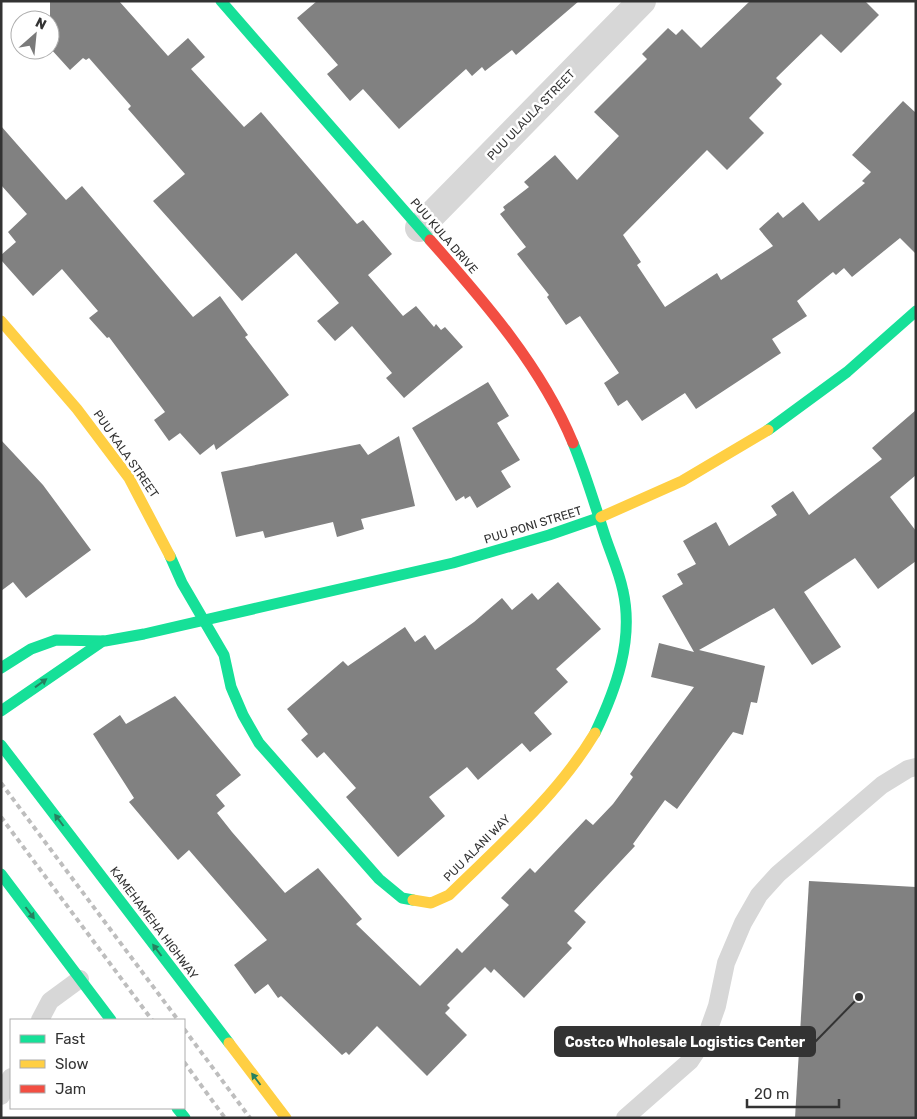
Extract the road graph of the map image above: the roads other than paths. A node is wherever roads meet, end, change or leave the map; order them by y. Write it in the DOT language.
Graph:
graph roads {
  1 [pos="220,1"];
  2 [pos="642,1"];
  3 [pos="419,228"];
  4 [pos="916,311"];
  5 [pos="1,321"];
  6 [pos="599,518"];
  7 [pos="204,619"];
  8 [pos="103,641"];
  9 [pos="1,668"];
  10 [pos="1,711"];
  11 [pos="1,745"];
  12 [pos="916,767"];
  13 [pos="1,874"];
  14 [pos="80,979"];
  15 [pos="41,1019"];
  16 [pos="110,1019"];
  17 [pos="10,1079"];
  18 [pos="1,1096"];
  19 [pos="286,1118"];
  20 [pos="625,1118"];
  1 -- 3 [label="street, PUU KULA DRIVE"];
  2 -- 3 [label="street, PUU ULAULA STREET"];
  3 -- 6 [label="street, PUU KULA DRIVE"];
  4 -- 6 [label="street, PUU PONI STREET"];
  5 -- 7 [label="street, PUU KALA STREET"];
  6 -- 7 [label="street, PUU PONI STREET"];
  6 -- 7 [label="street, PUU ALANI WAY"];
  7 -- 8 [label="street, PUU PONI STREET"];
  8 -- 9 [label="street, PUU PONI STREET"];
  10 -- 8 [label="street, PUU PONI STREET, one-way"];
  19 -- 11 [label="street, KAMEHAMEHA HIGHWAY, one-way"];
  12 -- 20 [label="lane"];
  13 -- 14 [label="street, one-way"];
  14 -- 15 [label="lane"];
  14 -- 16 [label="street"];
  17 -- 18 [label="lane"];
}
